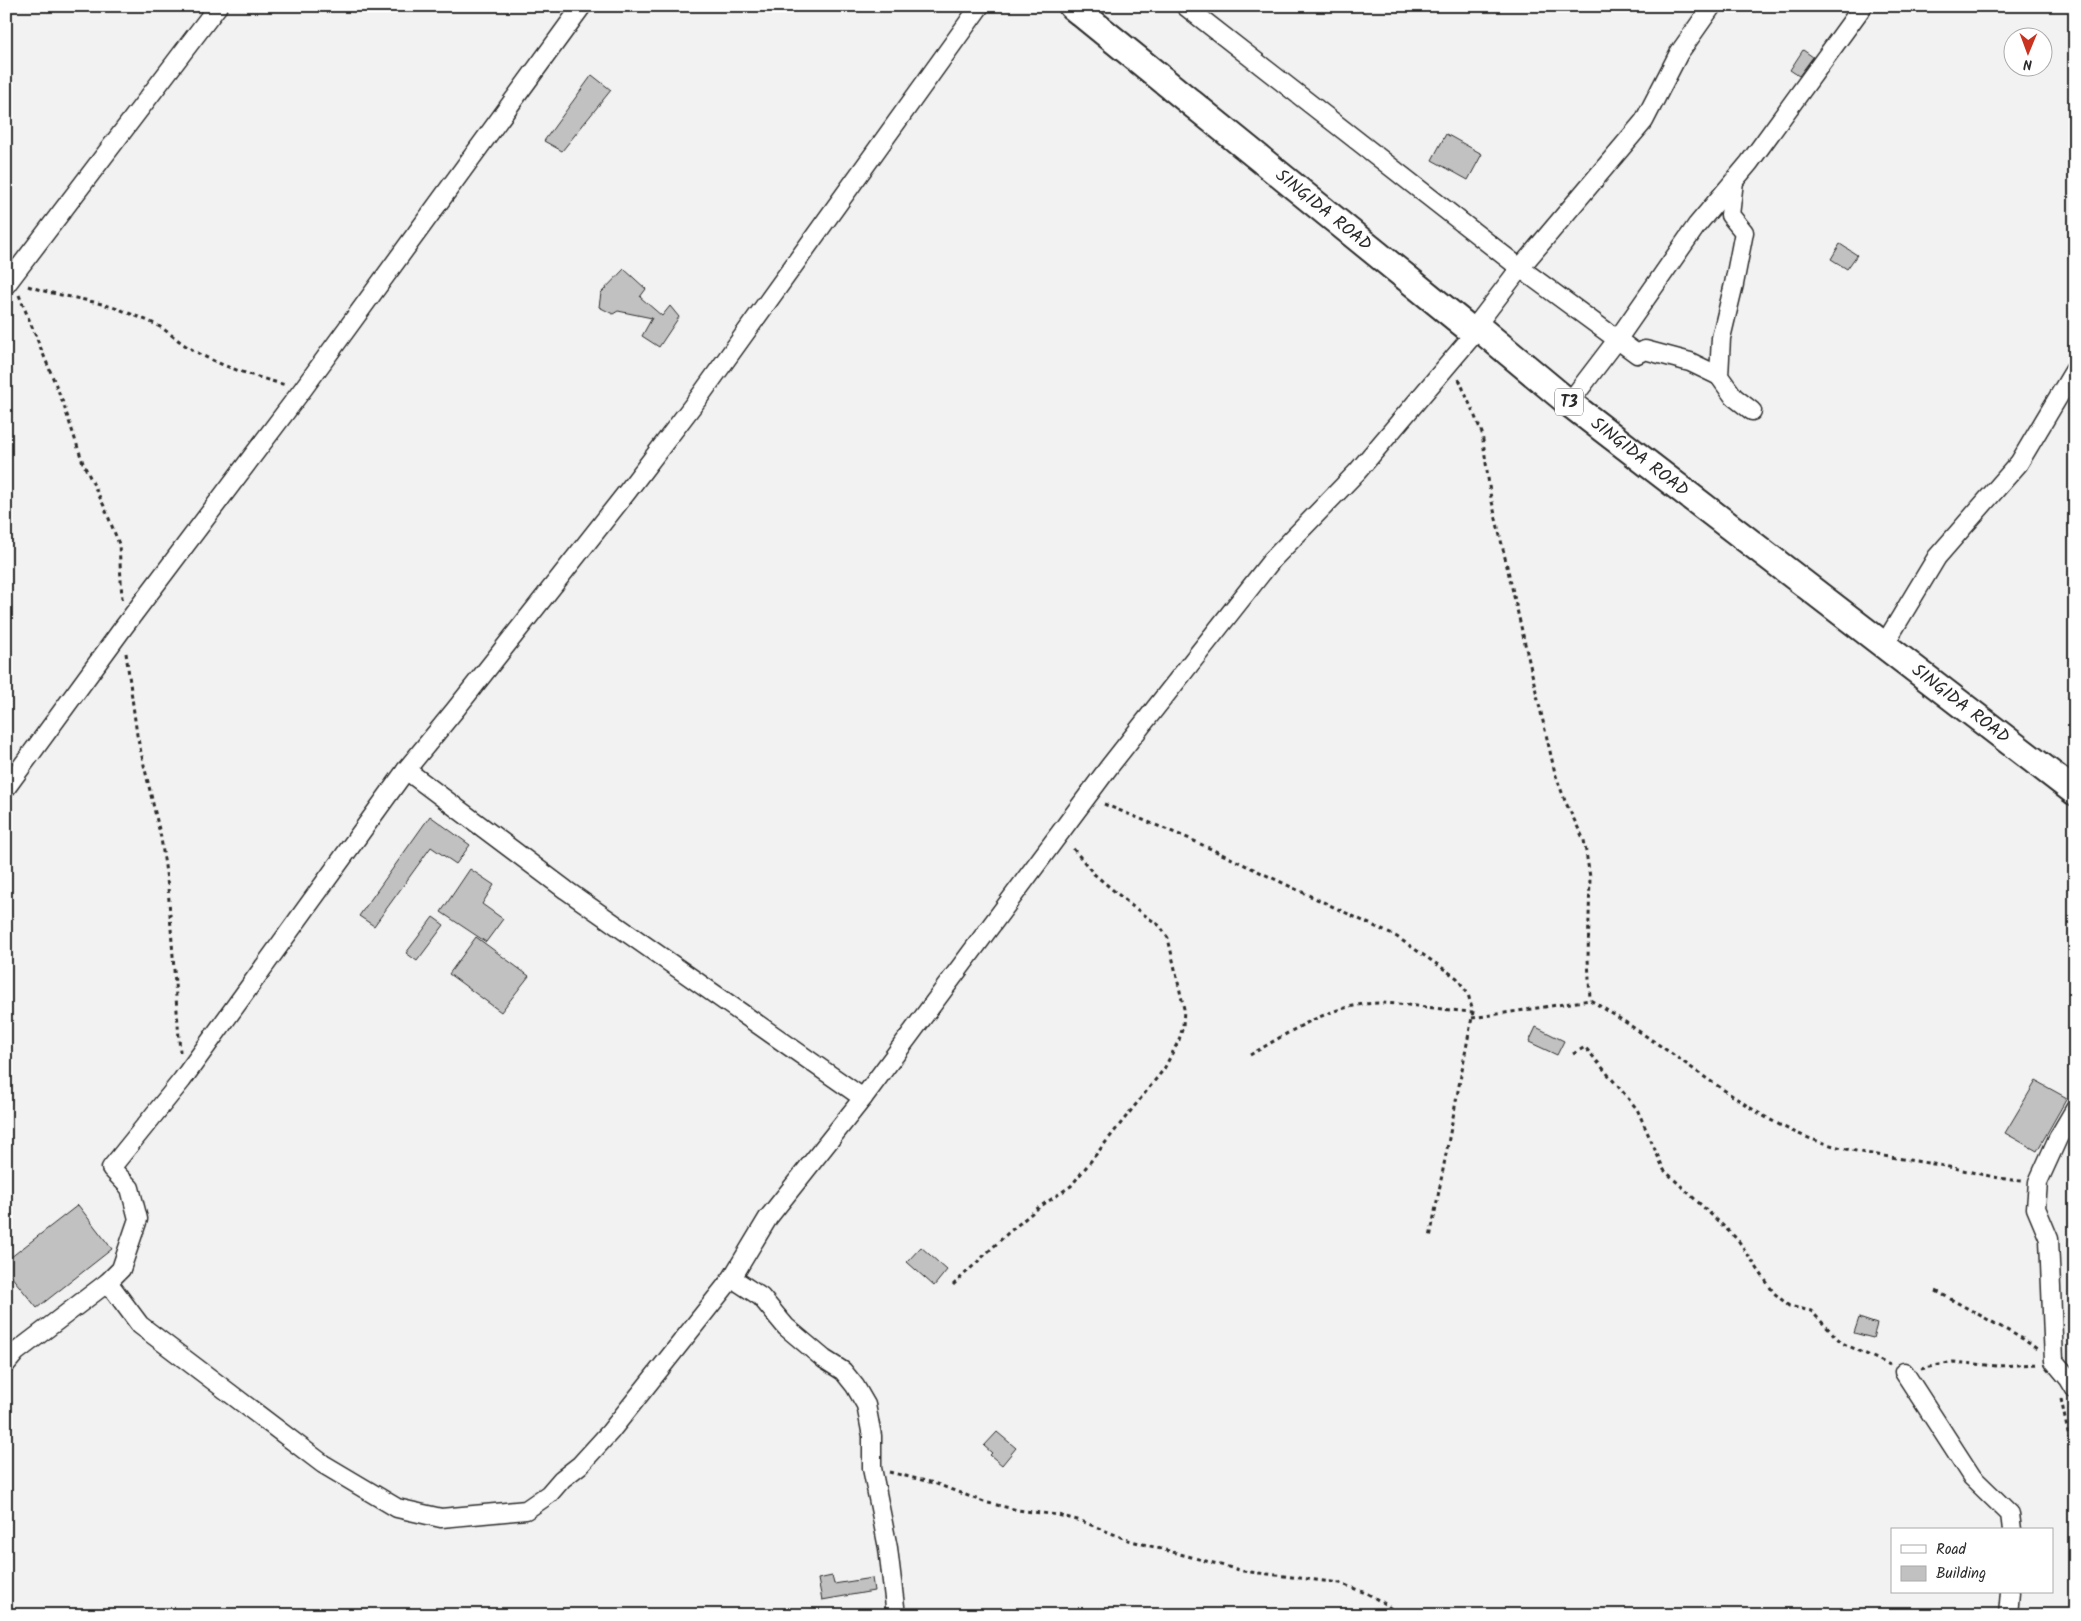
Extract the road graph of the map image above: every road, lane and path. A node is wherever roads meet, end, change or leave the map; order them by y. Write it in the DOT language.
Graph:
graph roads {
  1 [pos="218,6"];
  2 [pos="582,6"];
  3 [pos="980,6"];
  4 [pos="1072,6"];
  5 [pos="1185,6"];
  6 [pos="1712,6"];
  7 [pos="1863,6"];
  8 [pos="1734,181"];
  9 [pos="1520,268"];
  10 [pos="8,279"];
  11 [pos="1475,330"];
  12 [pos="1617,340"];
  13 [pos="1452,362"];
  14 [pos="2075,369"];
  15 [pos="1719,376"];
  16 [pos="304,389"];
  17 [pos="1569,403"];
  18 [pos="1752,411"];
  19 [pos="1884,645"];
  20 [pos="406,770"];
  21 [pos="6,788"];
  22 [pos="2075,792"];
  23 [pos="1087,797"];
  24 [pos="1059,832"];
  25 [pos="1590,1000"];
  26 [pos="1473,1012"];
  27 [pos="1472,1018"];
  28 [pos="1573,1054"];
  29 [pos="1250,1055"];
  30 [pos="863,1098"];
  31 [pos="2075,1109"];
  32 [pos="2038,1182"];
  33 [pos="1430,1238"];
  34 [pos="732,1278"];
  35 [pos="108,1282"];
  36 [pos="953,1285"];
  37 [pos="1936,1291"];
  38 [pos="2054,1361"];
  39 [pos="6,1364"];
  40 [pos="1904,1372"];
  41 [pos="2075,1389"];
  42 [pos="2075,1467"];
  43 [pos="872,1468"];
  44 [pos="2012,1528"];
  45 [pos="2010,1594"];
  46 [pos="896,1615"];
  47 [pos="1399,1615"];
  48 [pos="2008,1615"];
  1 -- 10 [label="street"];
  2 -- 16 [label="street"];
  3 -- 20 [label="street"];
  4 -- 11 [label="highway, SINGIDA ROAD / T3"];
  5 -- 9 [label="street"];
  6 -- 9 [label="street"];
  7 -- 8 [label="street"];
  8 -- 12 [label="street"];
  8 -- 15 [label="street"];
  9 -- 11 [label="street"];
  9 -- 12 [label="street"];
  10 -- 16 [label="path"];
  11 -- 13 [label="street"];
  11 -- 17 [label="highway, SINGIDA ROAD / T3"];
  12 -- 15 [label="street"];
  12 -- 17 [label="street"];
  13 -- 23 [label="street"];
  13 -- 25 [label="path"];
  14 -- 19 [label="street"];
  15 -- 18 [label="street"];
  16 -- 21 [label="street"];
  17 -- 19 [label="highway, SINGIDA ROAD / T3"];
  19 -- 22 [label="highway, SINGIDA ROAD / T3"];
  20 -- 30 [label="street"];
  20 -- 35 [label="street"];
  23 -- 24 [label="street"];
  23 -- 26 [label="path"];
  24 -- 30 [label="street"];
  24 -- 36 [label="path"];
  25 -- 27 [label="path"];
  25 -- 32 [label="path"];
  26 -- 27 [label="path"];
  26 -- 29 [label="path"];
  27 -- 33 [label="path"];
  28 -- 40 [label="path"];
  30 -- 34 [label="street"];
  31 -- 32 [label="street"];
  32 -- 38 [label="street"];
  34 -- 35 [label="street"];
  34 -- 43 [label="street"];
  35 -- 39 [label="street"];
  37 -- 38 [label="path"];
  38 -- 40 [label="path"];
  38 -- 41 [label="street"];
  38 -- 42 [label="path"];
  40 -- 44 [label="street"];
  43 -- 46 [label="street"];
  43 -- 47 [label="path"];
  45 -- 48 [label="street"];
}
